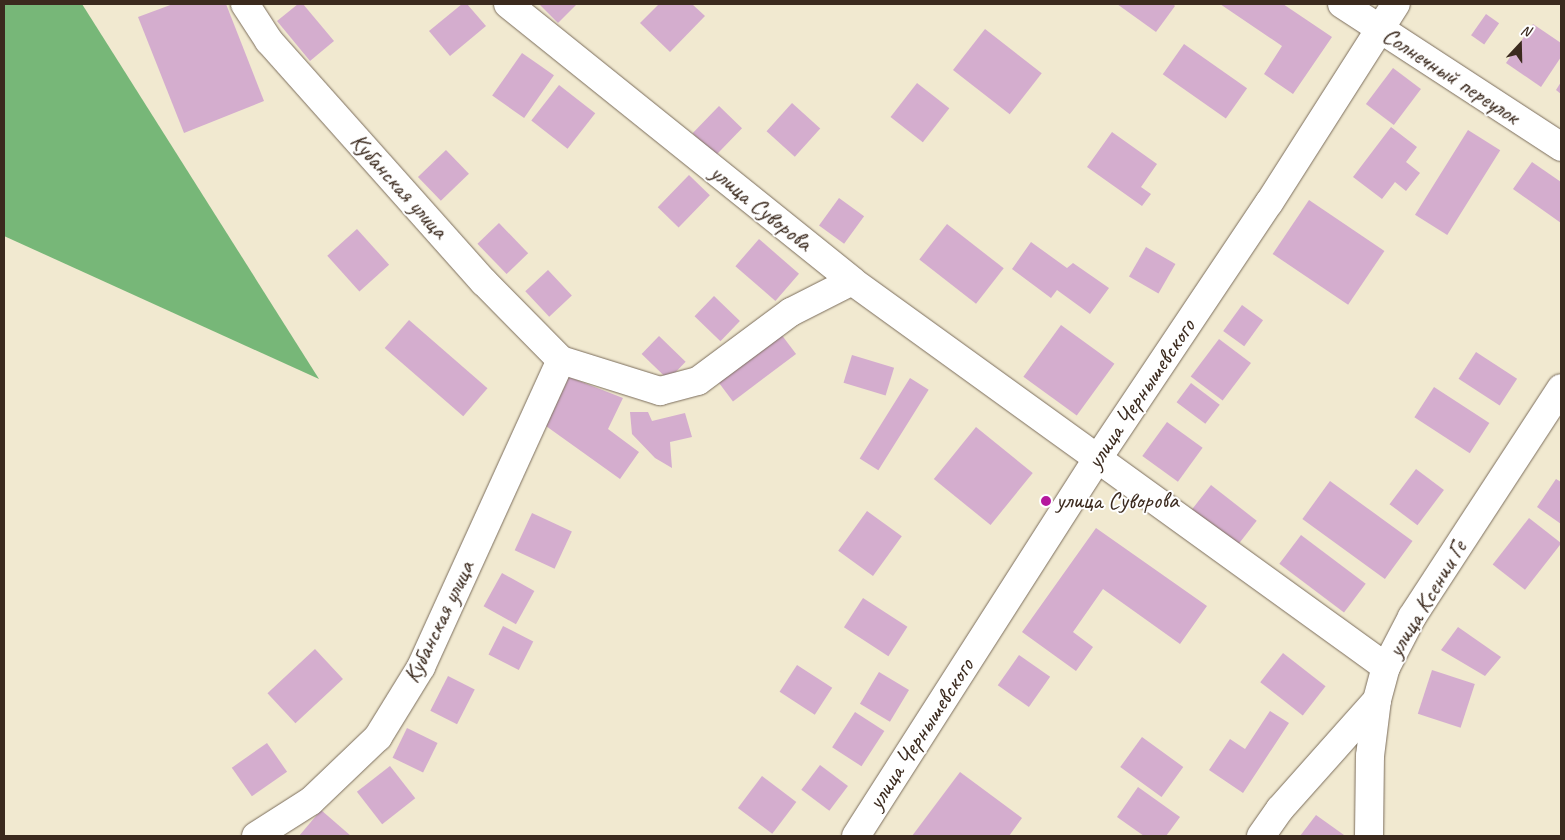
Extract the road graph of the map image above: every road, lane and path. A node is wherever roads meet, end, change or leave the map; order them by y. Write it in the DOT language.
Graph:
graph roads {
  1 [pos="245,4"];
  2 [pos="508,4"];
  3 [pos="1342,4"];
  4 [pos="1396,4"];
  5 [pos="1379,30"];
  6 [pos="1561,147"];
  7 [pos="852,281"];
  8 [pos="561,360"];
  9 [pos="1561,388"];
  10 [pos="1096,461"];
  11 [pos="1386,667"];
  12 [pos="1377,700"];
  13 [pos="256,836"];
  14 [pos="856,836"];
  15 [pos="1262,836"];
  16 [pos="1369,836"];
  1 -- 8 [label="street, Кубанская улица"];
  2 -- 7 [label="street, улица Суворова"];
  3 -- 5 [label="street, Солнечный переулок"];
  4 -- 5 [label="street, улица Чернышевского"];
  5 -- 6 [label="street, Солнечный переулок"];
  5 -- 10 [label="street, улица Чернышевского"];
  7 -- 8 [label="street, Кубанская улица"];
  7 -- 10 [label="street, улица Суворова"];
  8 -- 13 [label="street, Кубанская улица"];
  9 -- 11 [label="street, улица Ксении Ге"];
  10 -- 11 [label="street, улица Суворова"];
  10 -- 14 [label="street, улица Чернышевского"];
  11 -- 12 [label="street, улица Ксении Ге"];
  12 -- 15 [label="street"];
  12 -- 16 [label="street, улица Ксении Ге"];
}
